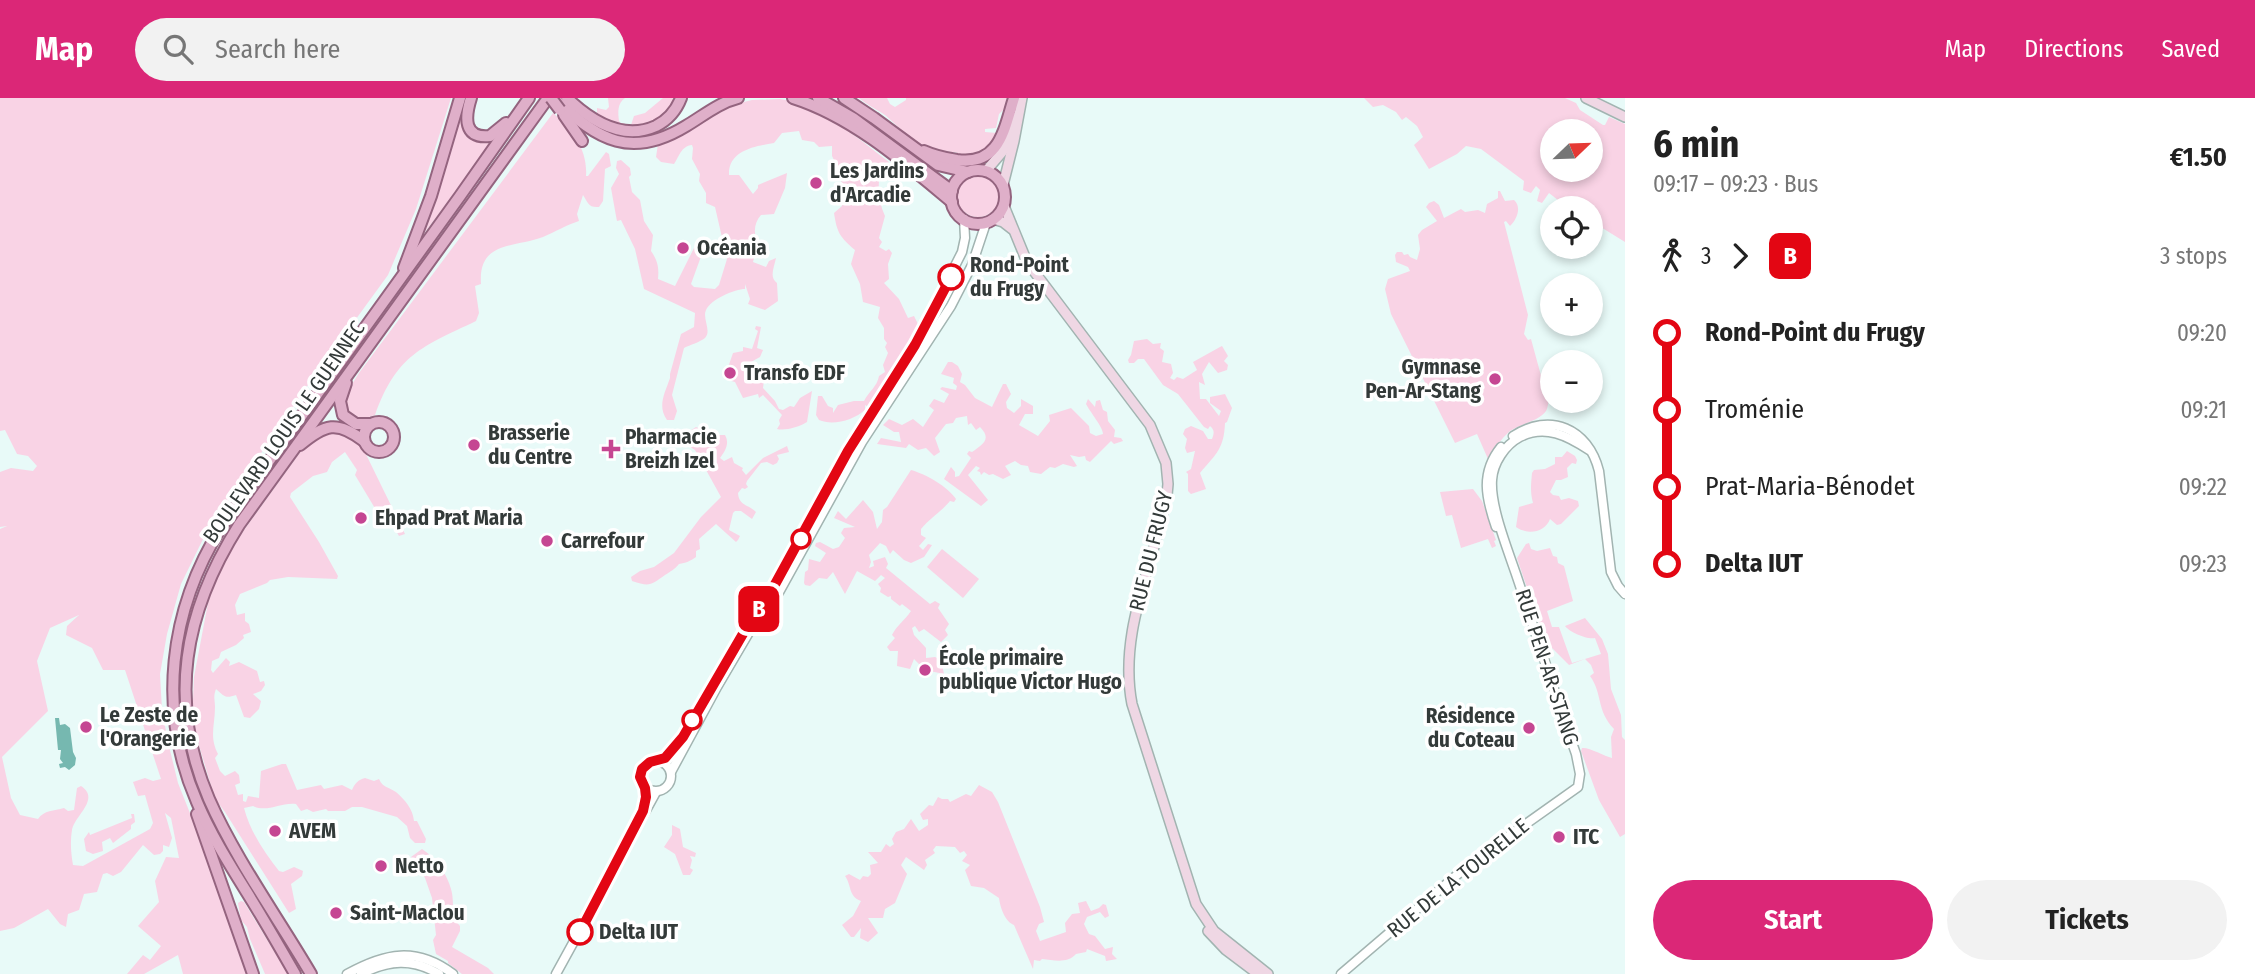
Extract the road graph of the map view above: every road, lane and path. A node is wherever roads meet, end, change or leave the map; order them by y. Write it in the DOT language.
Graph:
graph roads {
  1 [pos="460,98"];
  2 [pos="471,98"];
  3 [pos="529,98"];
  4 [pos="551,98"];
  5 [pos="681,98"];
  6 [pos="738,98"];
  7 [pos="793,98"];
  8 [pos="818,98"];
  9 [pos="844,98"];
  10 [pos="1015,98"];
  11 [pos="1022,98"];
  12 [pos="1586,98"];
  13 [pos="564,103"];
  14 [pos="517,114"];
  15 [pos="1625,117"];
  16 [pos="582,141"];
  17 [pos="915,147"];
  18 [pos="986,171"];
  19 [pos="968,172"];
  20 [pos="1003,185"];
  21 [pos="952,197"];
  22 [pos="1004,206"];
  23 [pos="964,219"];
  24 [pos="989,221"];
  25 [pos="1012,229"];
  26 [pos="399,280"];
  27 [pos="357,361"];
  28 [pos="370,424"];
  29 [pos="364,442"];
  30 [pos="287,456"];
  31 [pos="1625,594"];
  32 [pos="658,761"];
  33 [pos="671,772"];
  34 [pos="188,781"];
  35 [pos="1578,787"];
  36 [pos="645,788"];
  37 [pos="656,792"];
  38 [pos="643,811"];
  39 [pos="1199,911"];
  40 [pos="561,969"];
  41 [pos="253,974"];
  42 [pos="295,974"];
  43 [pos="311,974"];
  44 [pos="347,974"];
  45 [pos="361,974"];
  46 [pos="439,974"];
  47 [pos="453,974"];
  48 [pos="1258,974"];
  49 [pos="1268,974"];
  50 [pos="1341,974"];
  1 -- 26 [label="main road"];
  2 -- 14 [label="main road"];
  3 -- 14 [label="main road, BOULEVARD LOUIS LE GUENNEC"];
  4 -- 13 [label="main road, bridge"];
  4 -- 27 [label="main road, BOULEVARD LOUIS LE GUENNEC"];
  5 -- 13 [label="main road"];
  6 -- 13 [label="main road"];
  7 -- 21 [label="main road"];
  8 -- 21 [label="main road"];
  9 -- 17 [label="main road"];
  10 -- 17 [label="main road"];
  10 -- 18 [label="main road"];
  11 -- 20 [label="main road"];
  12 -- 15 [label="main road"];
  13 -- 16 [label="main road"];
  14 -- 26 [label="main road, BOULEVARD LOUIS LE GUENNEC"];
  17 -- 19 [label="main road"];
  18 -- 19 [label="main road"];
  18 -- 20 [label="main road"];
  19 -- 21 [label="main road"];
  20 -- 22 [label="main road"];
  21 -- 23 [label="main road"];
  22 -- 24 [label="main road"];
  22 -- 25 [label="main road, RUE DU FRUGY"];
  23 -- 24 [label="main road"];
  23 -- 32 [label="street"];
  24 -- 25 [label="main road"];
  24 -- 33 [label="street"];
  25 -- 39 [label="main road, RUE DU FRUGY"];
  26 -- 34 [label="main road, BOULEVARD LOUIS LE GUENNEC"];
  27 -- 28 [label="main road"];
  27 -- 30 [label="main road, BOULEVARD LOUIS LE GUENNEC"];
  28 -- 29 [label="main road"];
  28 -- 29 [label="main road"];
  29 -- 30 [label="main road"];
  30 -- 43 [label="main road, BOULEVARD LOUIS LE GUENNEC"];
  31 -- 35 [label="street, RUE PEN-AR-STANG"];
  32 -- 33 [label="street"];
  32 -- 36 [label="street"];
  33 -- 37 [label="street"];
  34 -- 41 [label="main road"];
  34 -- 42 [label="main road, BOULEVARD LOUIS LE GUENNEC"];
  35 -- 50 [label="street, RUE DE LA TOURELLE"];
  36 -- 37 [label="street"];
  36 -- 38 [label="street"];
  37 -- 38 [label="street"];
  38 -- 40 [label="street"];
  39 -- 48 [label="main road, RUE DU FRUGY"];
  39 -- 49 [label="main road, RUE DU FRUGY"];
  44 -- 47 [label="street"];
  45 -- 46 [label="street"];
}
